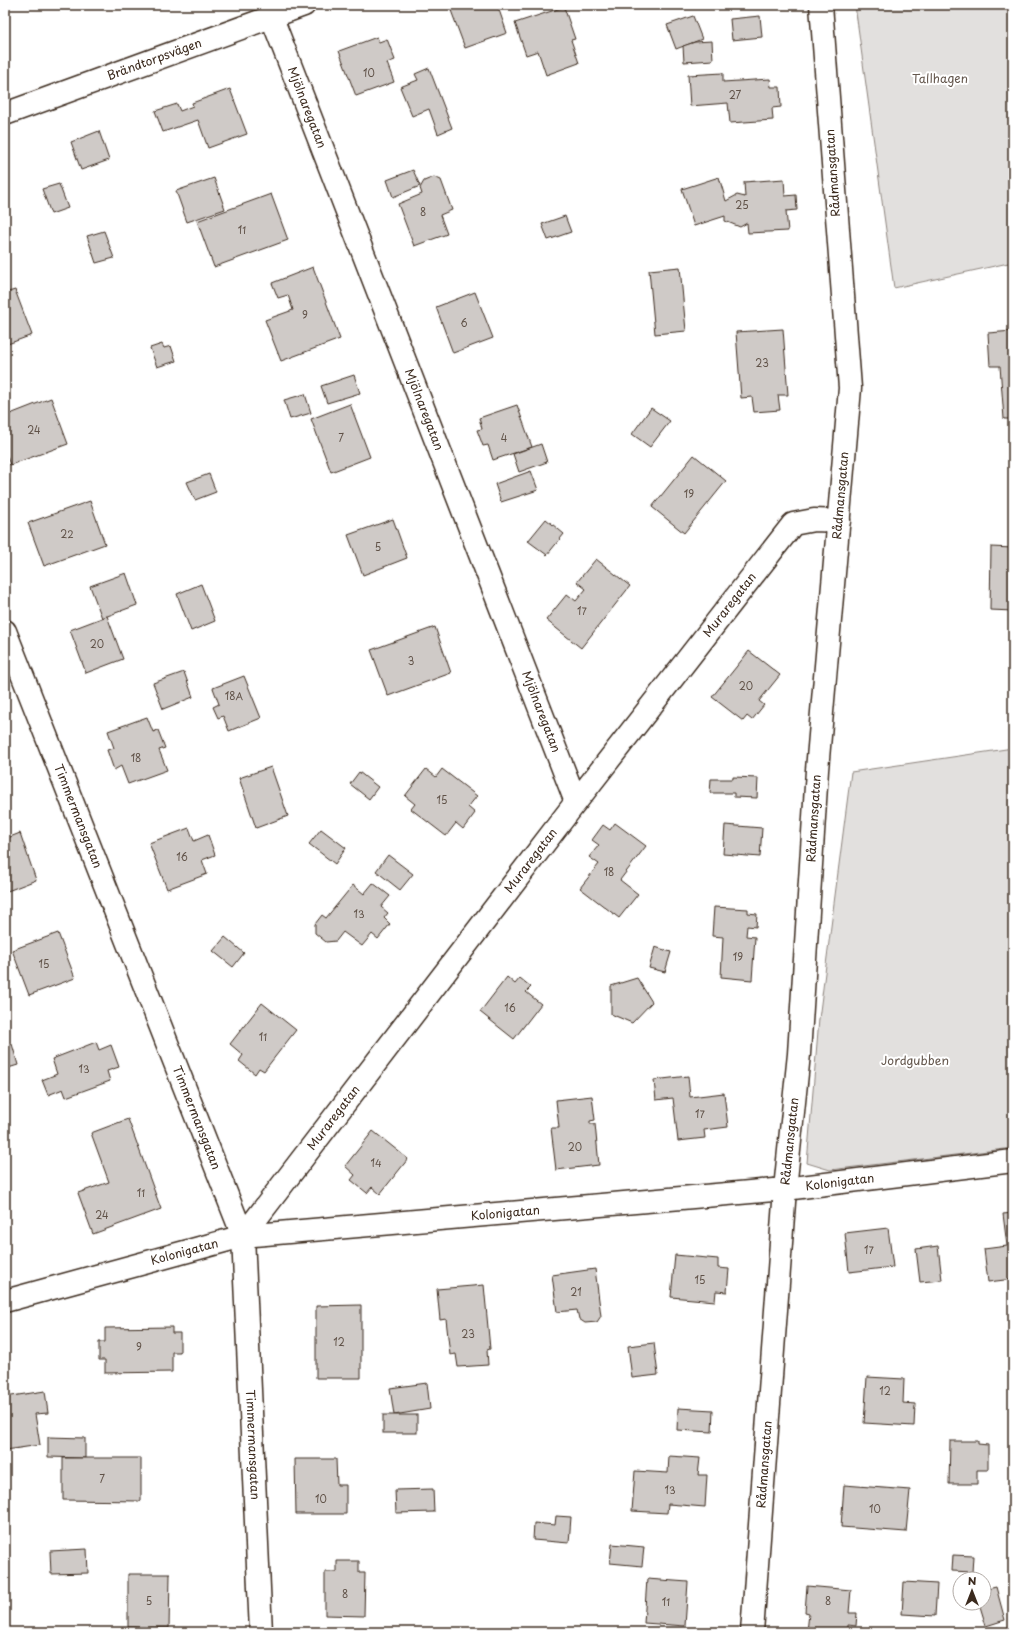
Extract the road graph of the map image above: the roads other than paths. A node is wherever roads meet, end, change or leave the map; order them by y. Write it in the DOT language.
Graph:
graph roads {
  1 [pos="304,5"];
  2 [pos="821,5"];
  3 [pos="272,18"];
  4 [pos="5,114"];
  5 [pos="839,521"];
  6 [pos="5,631"];
  7 [pos="576,802"];
  8 [pos="1013,1160"];
  9 [pos="785,1189"];
  10 [pos="243,1236"];
  11 [pos="5,1301"];
  12 [pos="261,1632"];
  13 [pos="752,1632"];
  1 -- 3 [label="street, Brändtorpsvägen"];
  2 -- 5 [label="street, Rådmansgatan"];
  3 -- 4 [label="street, Brändtorpsvägen"];
  3 -- 7 [label="street, Mjölnaregatan"];
  5 -- 7 [label="street, Muraregatan"];
  5 -- 9 [label="street, Rådmansgatan"];
  6 -- 10 [label="street, Timmermansgatan"];
  7 -- 10 [label="street, Muraregatan"];
  8 -- 9 [label="street, Kolonigatan"];
  9 -- 10 [label="street, Kolonigatan"];
  9 -- 13 [label="street, Rådmansgatan"];
  10 -- 11 [label="street, Kolonigatan"];
  10 -- 12 [label="street, Timmermansgatan"];
}
